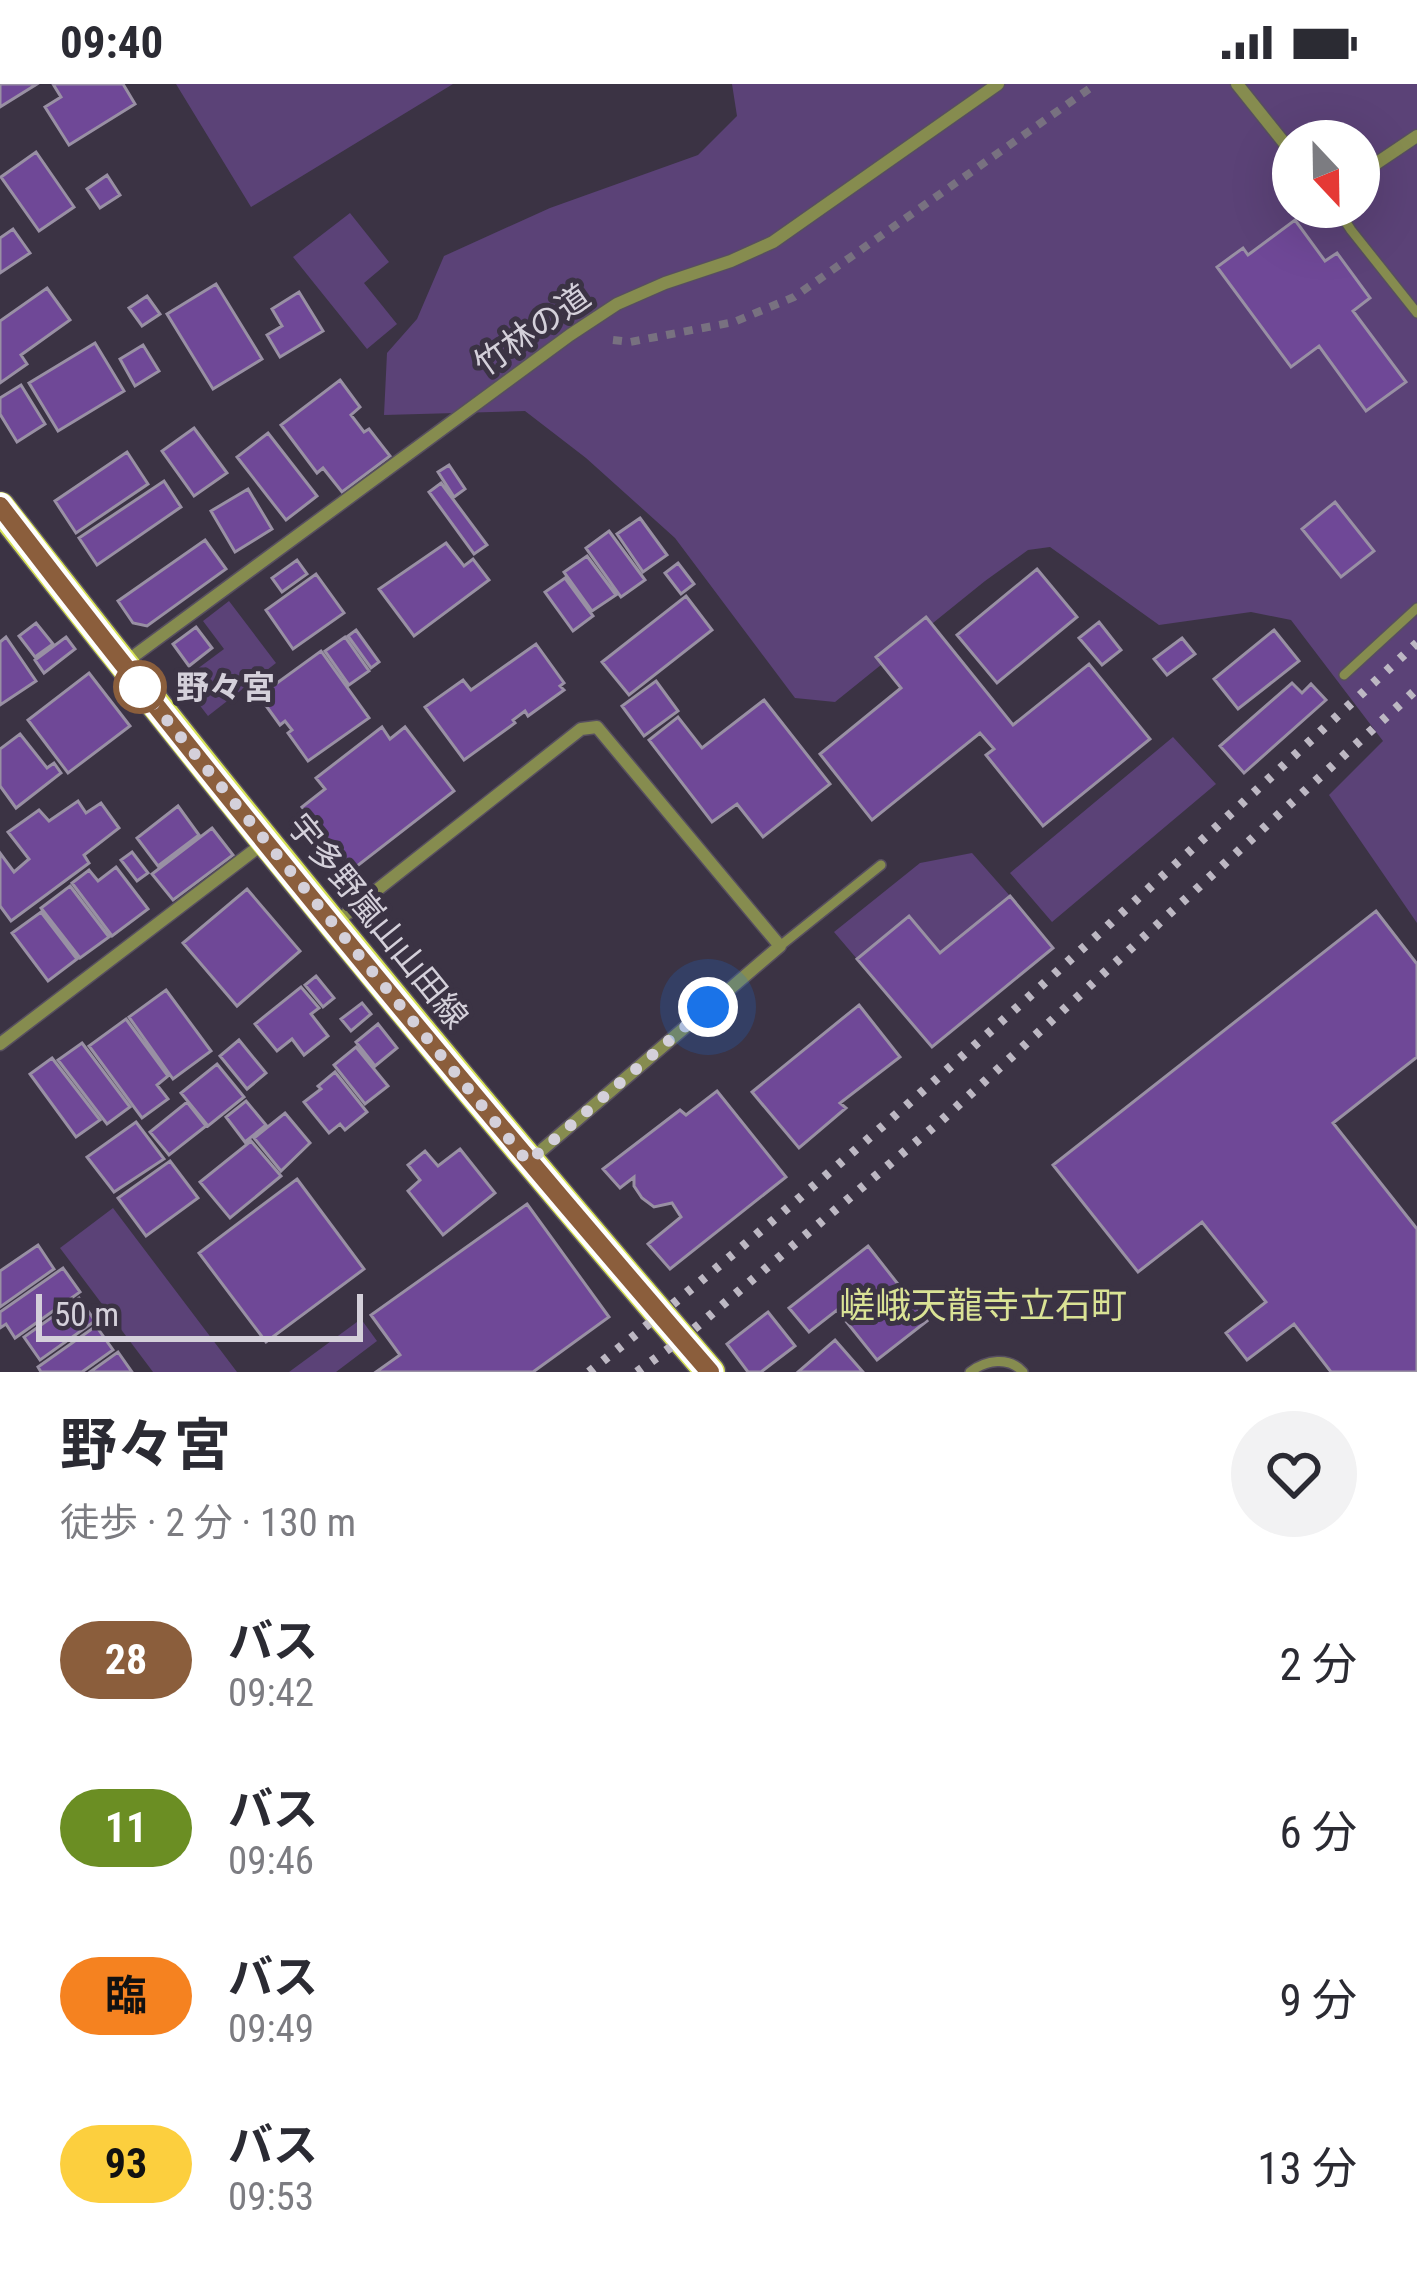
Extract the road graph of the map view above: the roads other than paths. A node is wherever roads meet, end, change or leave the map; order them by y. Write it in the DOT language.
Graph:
graph roads {
  1 [pos="998,84"];
  2 [pos="1237,84"];
  3 [pos="1272,128"];
  4 [pos="1417,136"];
  5 [pos="1380,161"];
  6 [pos="1350,228"];
  7 [pos="1417,313"];
  8 [pos="0,507"];
  9 [pos="1417,608"];
  10 [pos="122,664"];
  11 [pos="1344,675"];
  12 [pos="266,841"];
  13 [pos="881,865"];
  14 [pos="334,924"];
  15 [pos="780,946"];
  16 [pos="0,1044"];
  17 [pos="528,1162"];
  18 [pos="710,1372"];
  19 [pos="970,1372"];
  20 [pos="1023,1372"];
  1 -- 10 [label="street, 竹林の道"];
  2 -- 3 [label="street"];
  4 -- 5 [label="street"];
  6 -- 7 [label="lane"];
  8 -- 10 [label="main road, 宇多野嵐山山田線"];
  9 -- 11 [label="lane"];
  10 -- 12 [label="main road, 宇多野嵐山山田線"];
  12 -- 14 [label="main road, 宇多野嵐山山田線"];
  12 -- 16 [label="street"];
  13 -- 15 [label="lane"];
  14 -- 15 [label="street"];
  14 -- 17 [label="main road, 宇多野嵐山山田線"];
  15 -- 17 [label="street"];
  17 -- 18 [label="main road, 宇多野嵐山山田線"];
  19 -- 20 [label="lane"];
}
